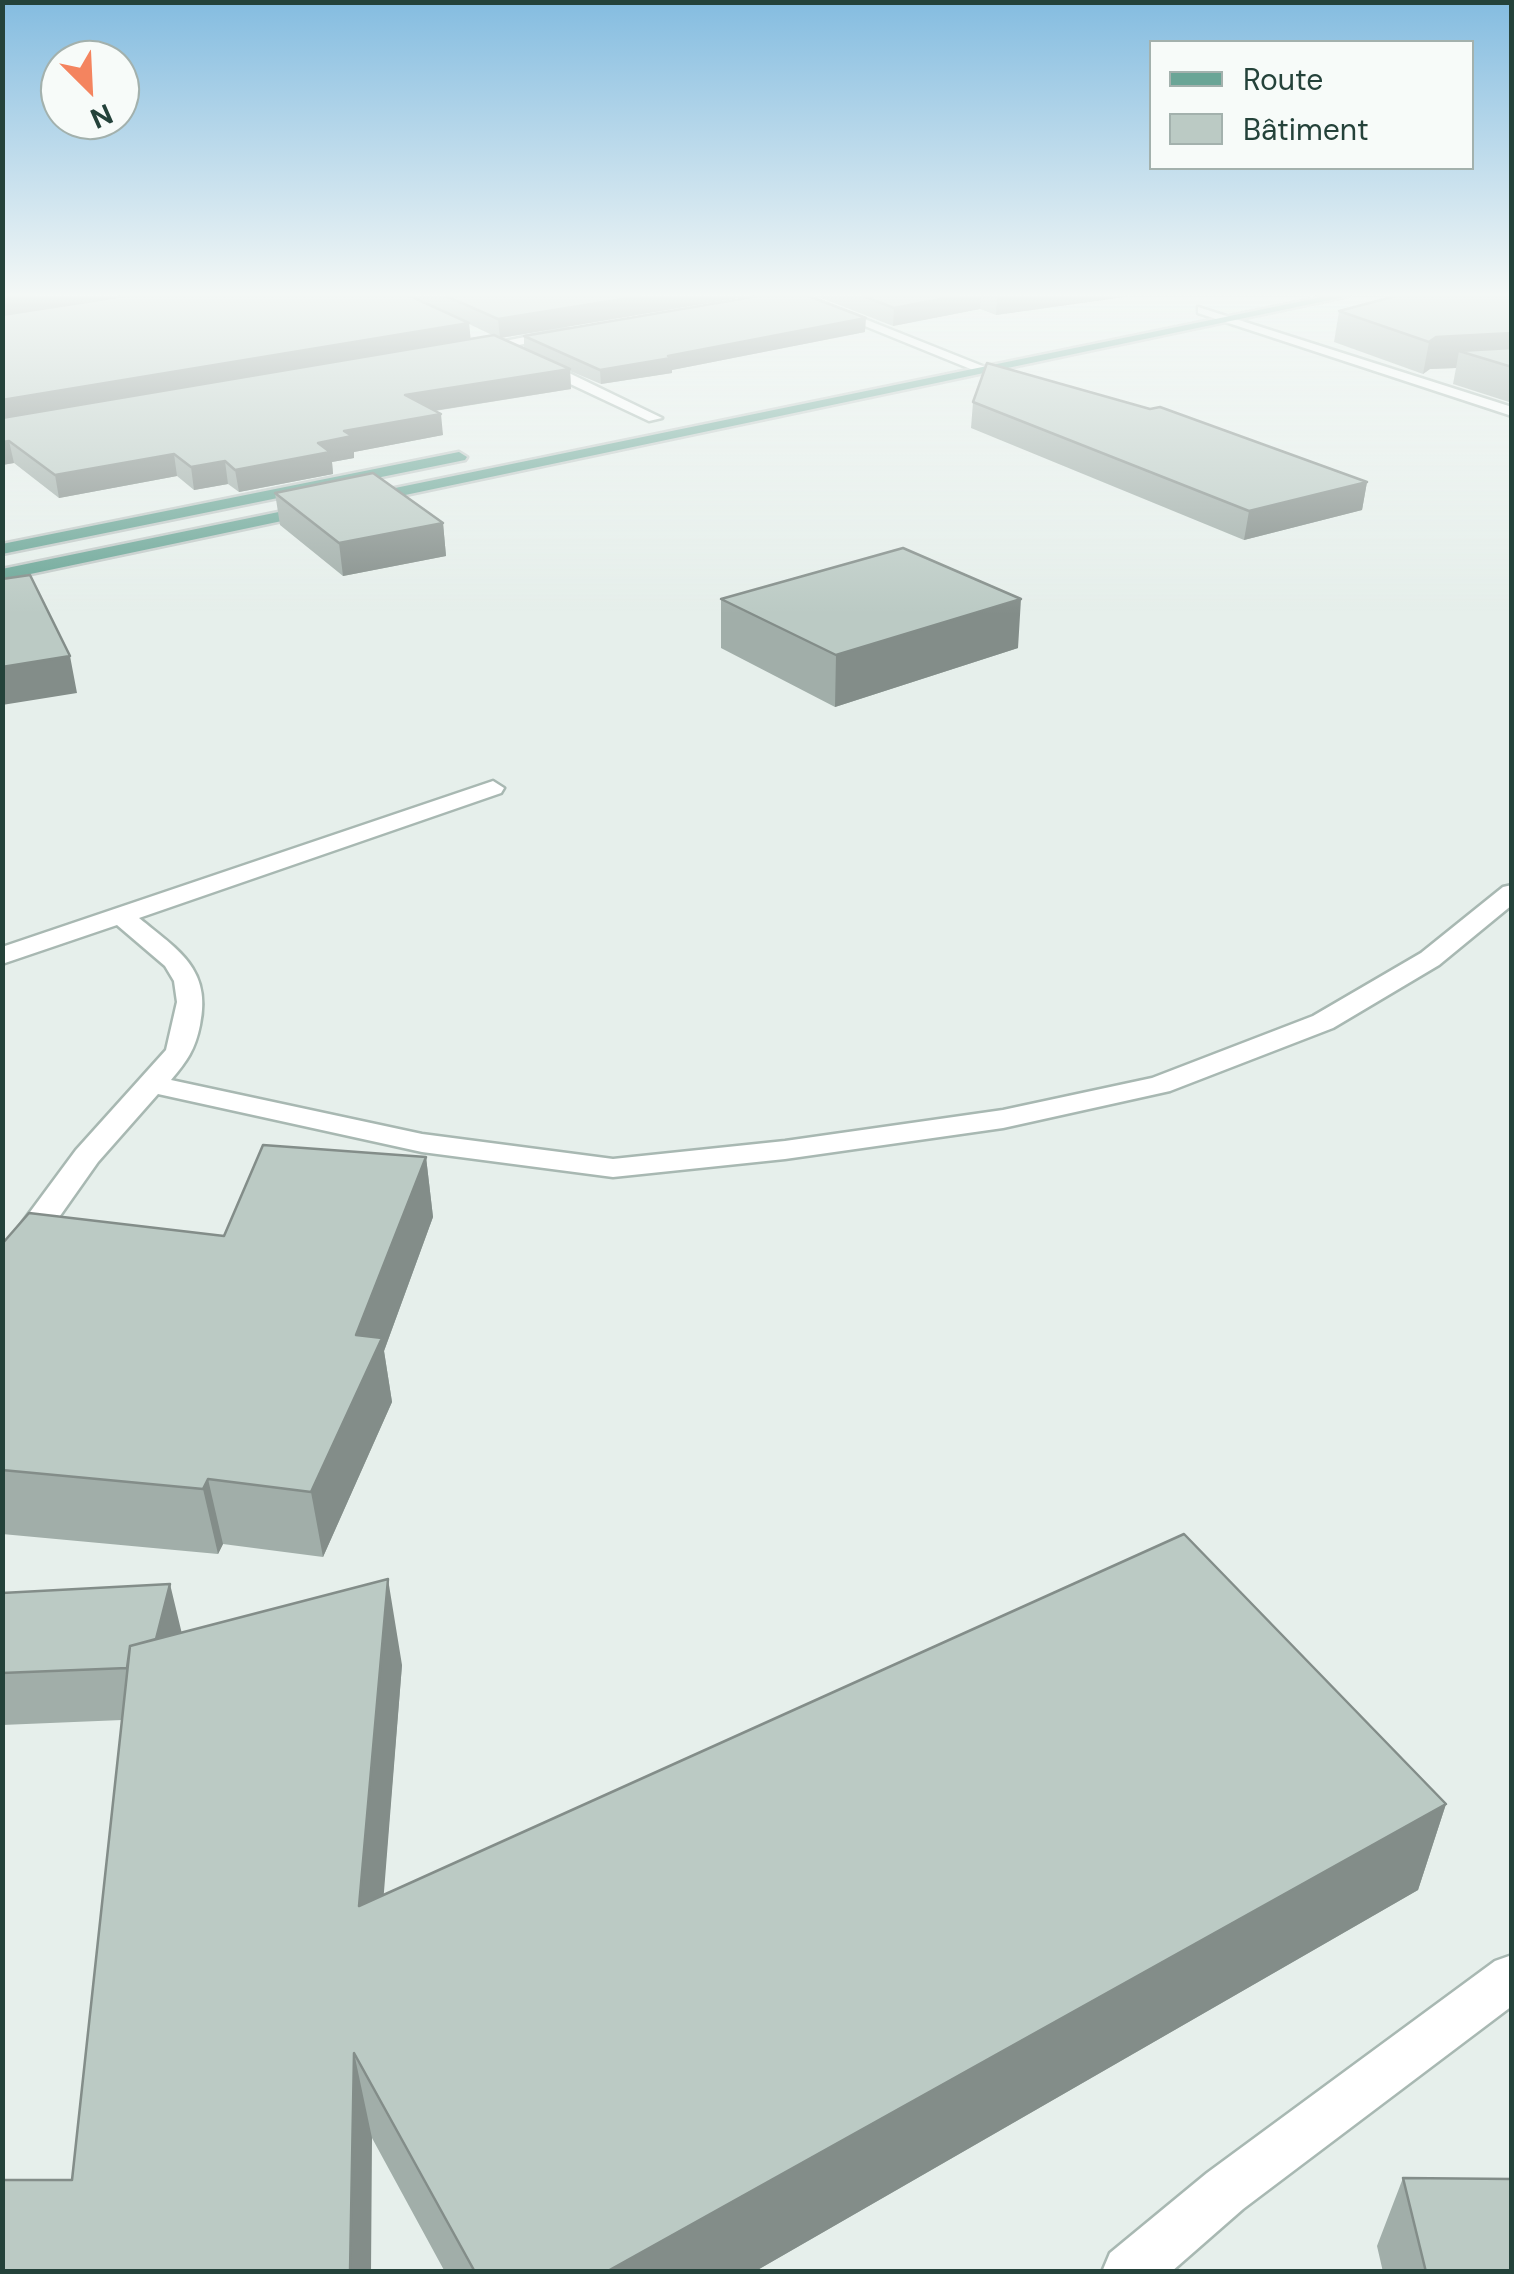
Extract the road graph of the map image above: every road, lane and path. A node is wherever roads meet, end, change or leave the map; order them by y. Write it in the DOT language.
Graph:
graph roads {
  1 [pos="620,402"];
  2 [pos="825,402"];
  3 [pos="1484,402"];
  4 [pos="1512,412"];
  5 [pos="674,414"];
  6 [pos="654,418"];
  7 [pos="616,426"];
  8 [pos="480,453"];
  9 [pos="2,549"];
  10 [pos="2,575"];
  11 [pos="493,788"];
  12 [pos="1512,892"];
  13 [pos="121,916"];
  14 [pos="2,956"];
  15 [pos="151,1084"];
  16 [pos="2,1274"];
  17 [pos="1512,1977"];
  18 [pos="1129,2272"];
  1 -- 6 [label="street"];
  2 -- 10 [label="main road"];
  3 -- 4 [label="street"];
  5 -- 6 [label="main road"];
  6 -- 7 [label="main road"];
  8 -- 9 [label="main road"];
  11 -- 13 [label="street"];
  12 -- 15 [label="street"];
  13 -- 14 [label="street"];
  13 -- 15 [label="street"];
  15 -- 16 [label="street"];
  17 -- 18 [label="street"];
}
